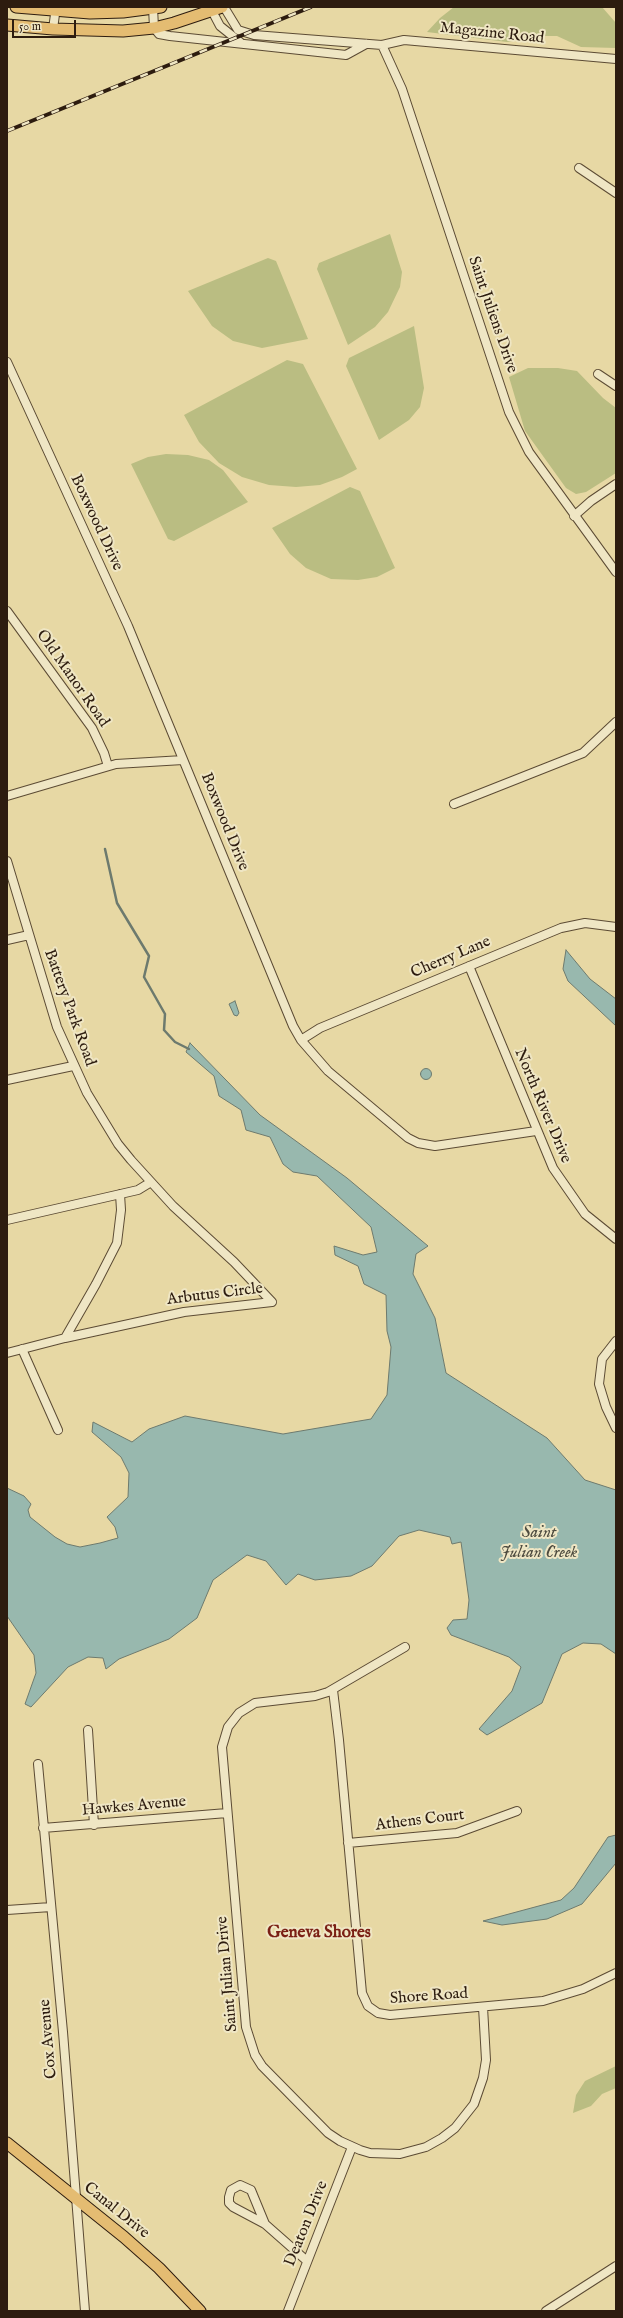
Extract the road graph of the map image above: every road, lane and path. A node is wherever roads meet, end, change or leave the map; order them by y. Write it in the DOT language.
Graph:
graph roads {
  1 [pos="16,7"];
  2 [pos="56,8"];
  3 [pos="156,8"];
  4 [pos="217,8"];
  5 [pos="7,25"];
  6 [pos="154,28"];
  7 [pos="53,29"];
  8 [pos="244,44"];
  9 [pos="366,44"];
  10 [pos="382,45"];
  11 [pos="616,59"];
  12 [pos="579,168"];
  13 [pos="616,193"];
  14 [pos="7,362"];
  15 [pos="598,374"];
  16 [pos="616,386"];
  17 [pos="616,484"];
  18 [pos="574,516"];
  19 [pos="616,572"];
  20 [pos="7,611"];
  21 [pos="616,722"];
  22 [pos="183,760"];
  23 [pos="108,766"];
  24 [pos="7,796"];
  25 [pos="454,804"];
  26 [pos="7,861"];
  27 [pos="616,927"];
  28 [pos="29,935"];
  29 [pos="7,940"];
  30 [pos="469,966"];
  31 [pos="301,1040"];
  32 [pos="73,1066"];
  33 [pos="7,1080"];
  34 [pos="536,1131"];
  35 [pos="151,1182"];
  36 [pos="120,1194"];
  37 [pos="7,1220"];
  38 [pos="616,1239"];
  39 [pos="66,1338"];
  40 [pos="616,1341"];
  41 [pos="22,1349"];
  42 [pos="7,1353"];
  43 [pos="616,1428"];
  44 [pos="58,1430"];
  45 [pos="405,1647"];
  46 [pos="333,1690"];
  47 [pos="88,1730"];
  48 [pos="38,1764"];
  49 [pos="517,1811"];
  50 [pos="227,1813"];
  51 [pos="94,1824"];
  52 [pos="43,1828"];
  53 [pos="348,1843"];
  54 [pos="51,1906"];
  55 [pos="7,1910"];
  56 [pos="616,1973"];
  57 [pos="483,2006"];
  58 [pos="7,2143"];
  59 [pos="352,2147"];
  60 [pos="77,2200"];
  61 [pos="265,2224"];
  62 [pos="307,2262"];
  63 [pos="616,2266"];
  64 [pos="85,2311"];
  65 [pos="200,2311"];
  66 [pos="288,2311"];
  67 [pos="546,2311"];
  1 -- 2 [label="main road"];
  2 -- 3 [label="main road"];
  2 -- 7 [label="street"];
  3 -- 6 [label="street"];
  4 -- 6 [label="main road"];
  4 -- 8 [label="street"];
  4 -- 9 [label="street, Magazine Road"];
  5 -- 7 [label="main road"];
  6 -- 7 [label="main road"];
  6 -- 8 [label="street"];
  8 -- 9 [label="street"];
  9 -- 10 [label="street, Magazine Road"];
  10 -- 11 [label="street, Magazine Road"];
  10 -- 18 [label="street, Saint Juliens Drive"];
  12 -- 13 [label="street"];
  14 -- 22 [label="street, Boxwood Drive"];
  15 -- 16 [label="street"];
  17 -- 18 [label="street"];
  18 -- 19 [label="street, Saint Juliens Drive"];
  20 -- 23 [label="street, Old Manor Road"];
  21 -- 25 [label="street"];
  22 -- 23 [label="street"];
  22 -- 31 [label="street, Boxwood Drive"];
  23 -- 24 [label="street"];
  26 -- 28 [label="street, Battery Park Road"];
  27 -- 30 [label="street, Cherry Lane"];
  28 -- 29 [label="street"];
  28 -- 32 [label="street, Battery Park Road"];
  30 -- 31 [label="street, Cherry Lane"];
  30 -- 34 [label="street, North River Drive"];
  31 -- 34 [label="street, Boxwood Drive"];
  32 -- 33 [label="street"];
  32 -- 35 [label="street, Battery Park Road"];
  34 -- 38 [label="street, North River Drive"];
  35 -- 36 [label="street"];
  35 -- 39 [label="street, Arbutus Circle"];
  36 -- 37 [label="street"];
  36 -- 39 [label="street"];
  39 -- 41 [label="street"];
  40 -- 43 [label="street"];
  41 -- 42 [label="street"];
  41 -- 44 [label="street"];
  45 -- 46 [label="street, Saint Julian Drive"];
  46 -- 50 [label="street, Saint Julian Drive"];
  46 -- 53 [label="street, Shore Road"];
  47 -- 51 [label="street"];
  48 -- 52 [label="street, Cox Avenue"];
  49 -- 53 [label="street, Athens Court"];
  50 -- 51 [label="street, Hawkes Avenue"];
  50 -- 59 [label="street, Saint Julian Drive"];
  51 -- 52 [label="street, Hawkes Avenue"];
  52 -- 54 [label="street, Cox Avenue"];
  53 -- 57 [label="street, Shore Road"];
  54 -- 55 [label="street"];
  54 -- 60 [label="street, Cox Avenue"];
  56 -- 57 [label="street, Shore Road"];
  57 -- 59 [label="street, Saint Julian Drive"];
  58 -- 60 [label="main road, Canal Drive"];
  59 -- 62 [label="street, Deaton Drive"];
  60 -- 64 [label="street, Cox Avenue"];
  60 -- 65 [label="main road, Canal Drive"];
  61 -- 61 [label="street"];
  61 -- 62 [label="street"];
  62 -- 66 [label="street, Deaton Drive"];
  63 -- 67 [label="street"];
}
